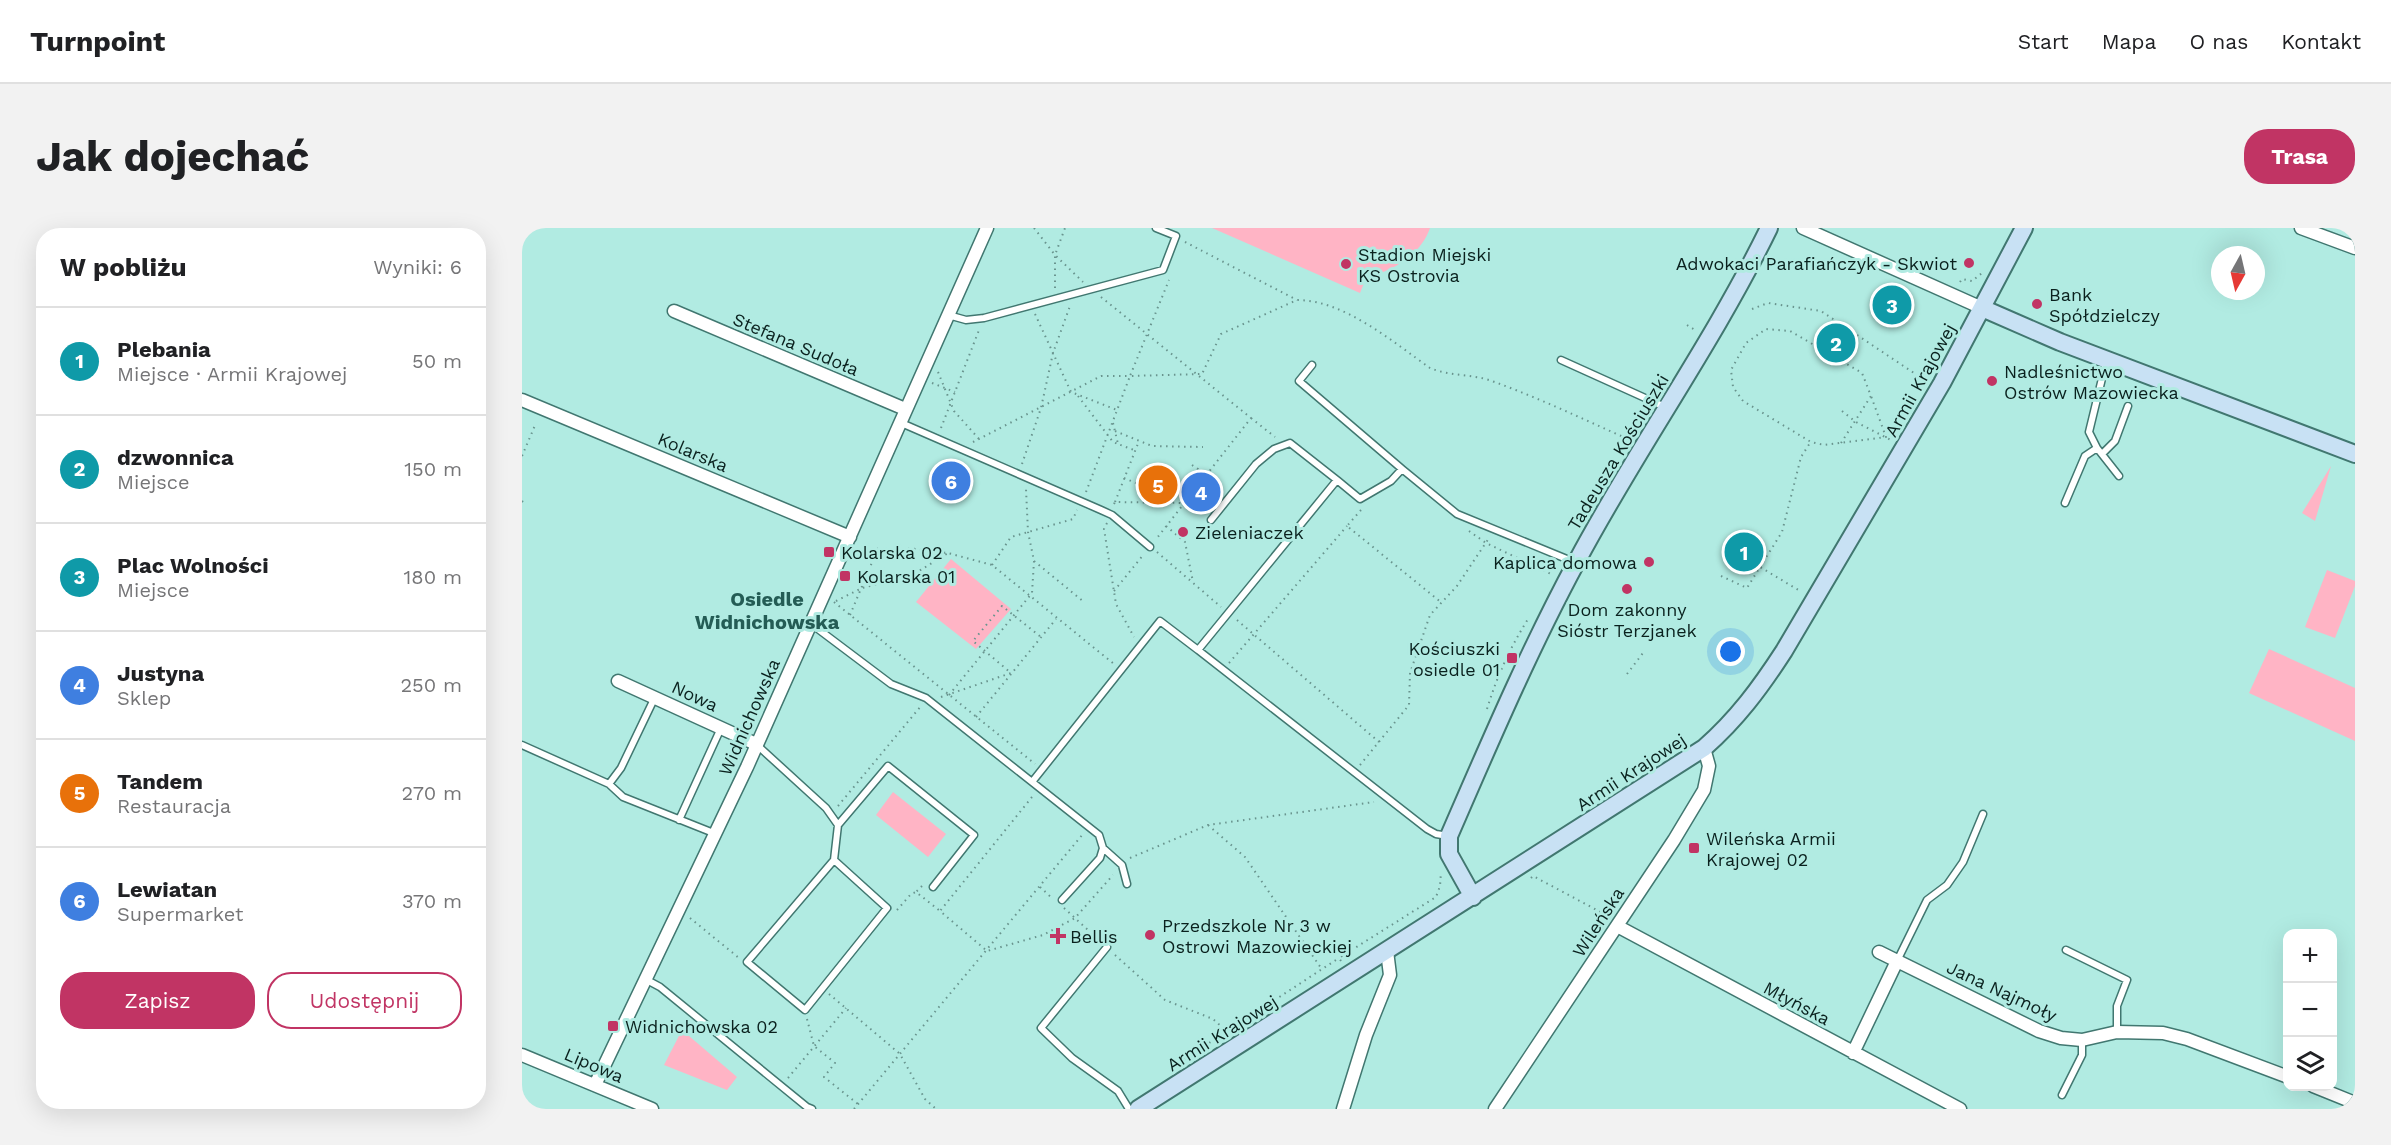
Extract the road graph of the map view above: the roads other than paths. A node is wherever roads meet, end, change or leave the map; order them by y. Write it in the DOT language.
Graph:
graph roads {
  1 [pos="987,228"];
  2 [pos="1156,228"];
  3 [pos="1769,228"];
  4 [pos="1803,228"];
  5 [pos="2024,228"];
  6 [pos="2301,228"];
  7 [pos="2355,249"];
  8 [pos="1982,308"];
  9 [pos="674,311"];
  10 [pos="948,314"];
  11 [pos="1561,360"];
  12 [pos="2107,360"];
  13 [pos="1312,365"];
  14 [pos="522,400"];
  15 [pos="2128,406"];
  16 [pos="1666,408"];
  17 [pos="905,409"];
  18 [pos="899,422"];
  19 [pos="2099,451"];
  20 [pos="2355,454"];
  21 [pos="1402,469"];
  22 [pos="2119,476"];
  23 [pos="1336,480"];
  24 [pos="2065,503"];
  25 [pos="1210,520"];
  26 [pos="850,537"];
  27 [pos="1150,547"];
  28 [pos="1576,562"];
  29 [pos="810,623"];
  30 [pos="1198,650"];
  31 [pos="618,681"];
  32 [pos="655,697"];
  33 [pos="721,727"];
  34 [pos="756,744"];
  35 [pos="522,745"];
  36 [pos="1704,748"];
  37 [pos="1032,782"];
  38 [pos="609,784"];
  39 [pos="1983,814"];
  40 [pos="679,820"];
  41 [pos="838,825"];
  42 [pos="716,834"];
  43 [pos="1449,836"];
  44 [pos="1103,848"];
  45 [pos="834,860"];
  46 [pos="1127,884"];
  47 [pos="933,887"];
  48 [pos="1473,897"];
  49 [pos="1062,900"];
  50 [pos="1617,926"];
  51 [pos="1107,947"];
  52 [pos="2066,950"];
  53 [pos="1387,951"];
  54 [pos="1879,952"];
  55 [pos="1897,961"];
  56 [pos="645,979"];
  57 [pos="2117,1032"];
  58 [pos="2082,1040"];
  59 [pos="1853,1053"];
  60 [pos="522,1055"];
  61 [pos="2283,1075"];
  62 [pos="595,1085"];
  63 [pos="2325,1091"];
  64 [pos="2062,1095"];
  65 [pos="2355,1103"];
  66 [pos="808,1108"];
  67 [pos="652,1109"];
  68 [pos="1129,1109"];
  69 [pos="1138,1109"];
  70 [pos="1343,1109"];
  71 [pos="1495,1109"];
  72 [pos="1960,1109"];
  1 -- 10 [label="street, Widnichowska"];
  2 -- 10 [label="lane"];
  3 -- 16 [label="main road, Tadeusza Kościuszki"];
  4 -- 8 [label="street"];
  5 -- 8 [label="main road, Armii Krajowej"];
  6 -- 7 [label="street"];
  8 -- 12 [label="main road"];
  8 -- 36 [label="main road, Armii Krajowej"];
  9 -- 17 [label="street, Stefana Sudoła"];
  10 -- 17 [label="street, Widnichowska"];
  11 -- 16 [label="lane"];
  12 -- 19 [label="lane"];
  12 -- 20 [label="main road"];
  13 -- 21 [label="lane"];
  14 -- 26 [label="street, Kolarska"];
  15 -- 19 [label="lane"];
  16 -- 28 [label="main road, Tadeusza Kościuszki"];
  17 -- 18 [label="street, Widnichowska"];
  18 -- 26 [label="street, Widnichowska"];
  18 -- 27 [label="lane"];
  19 -- 22 [label="lane"];
  19 -- 24 [label="lane"];
  21 -- 23 [label="lane"];
  21 -- 28 [label="lane"];
  23 -- 25 [label="lane"];
  23 -- 30 [label="lane"];
  26 -- 29 [label="street, Widnichowska"];
  28 -- 43 [label="main road, Tadeusza Kościuszki"];
  29 -- 34 [label="street, Widnichowska"];
  29 -- 37 [label="lane"];
  30 -- 37 [label="lane"];
  30 -- 43 [label="lane"];
  31 -- 32 [label="street, Nowa"];
  32 -- 33 [label="street, Nowa"];
  32 -- 38 [label="lane"];
  33 -- 34 [label="street, Nowa"];
  33 -- 40 [label="lane"];
  34 -- 41 [label="lane"];
  34 -- 42 [label="street, Widnichowska"];
  35 -- 38 [label="lane"];
  36 -- 48 [label="main road, Armii Krajowej"];
  36 -- 50 [label="street, Wileńska"];
  37 -- 44 [label="lane"];
  38 -- 40 [label="lane"];
  39 -- 55 [label="lane"];
  40 -- 42 [label="lane"];
  41 -- 45 [label="lane"];
  41 -- 47 [label="lane"];
  42 -- 56 [label="street, Widnichowska"];
  43 -- 48 [label="main road"];
  44 -- 46 [label="lane"];
  44 -- 49 [label="lane"];
  45 -- 45 [label="lane"];
  48 -- 53 [label="main road, Armii Krajowej"];
  50 -- 59 [label="street, Młyńska"];
  50 -- 71 [label="street, Wileńska"];
  51 -- 68 [label="lane"];
  52 -- 57 [label="lane"];
  53 -- 69 [label="main road, Armii Krajowej"];
  53 -- 70 [label="street"];
  54 -- 55 [label="street, Jana Najmoły"];
  55 -- 58 [label="street, Jana Najmoły"];
  55 -- 59 [label="street"];
  56 -- 62 [label="street, Widnichowska"];
  56 -- 66 [label="lane"];
  57 -- 58 [label="street, Jana Najmoły"];
  57 -- 61 [label="street, Jana Najmoły"];
  58 -- 64 [label="lane"];
  59 -- 72 [label="street, Młyńska"];
  60 -- 62 [label="street, Lipowa"];
  62 -- 67 [label="street, Lipowa"];
  63 -- 65 [label="street"];
}
